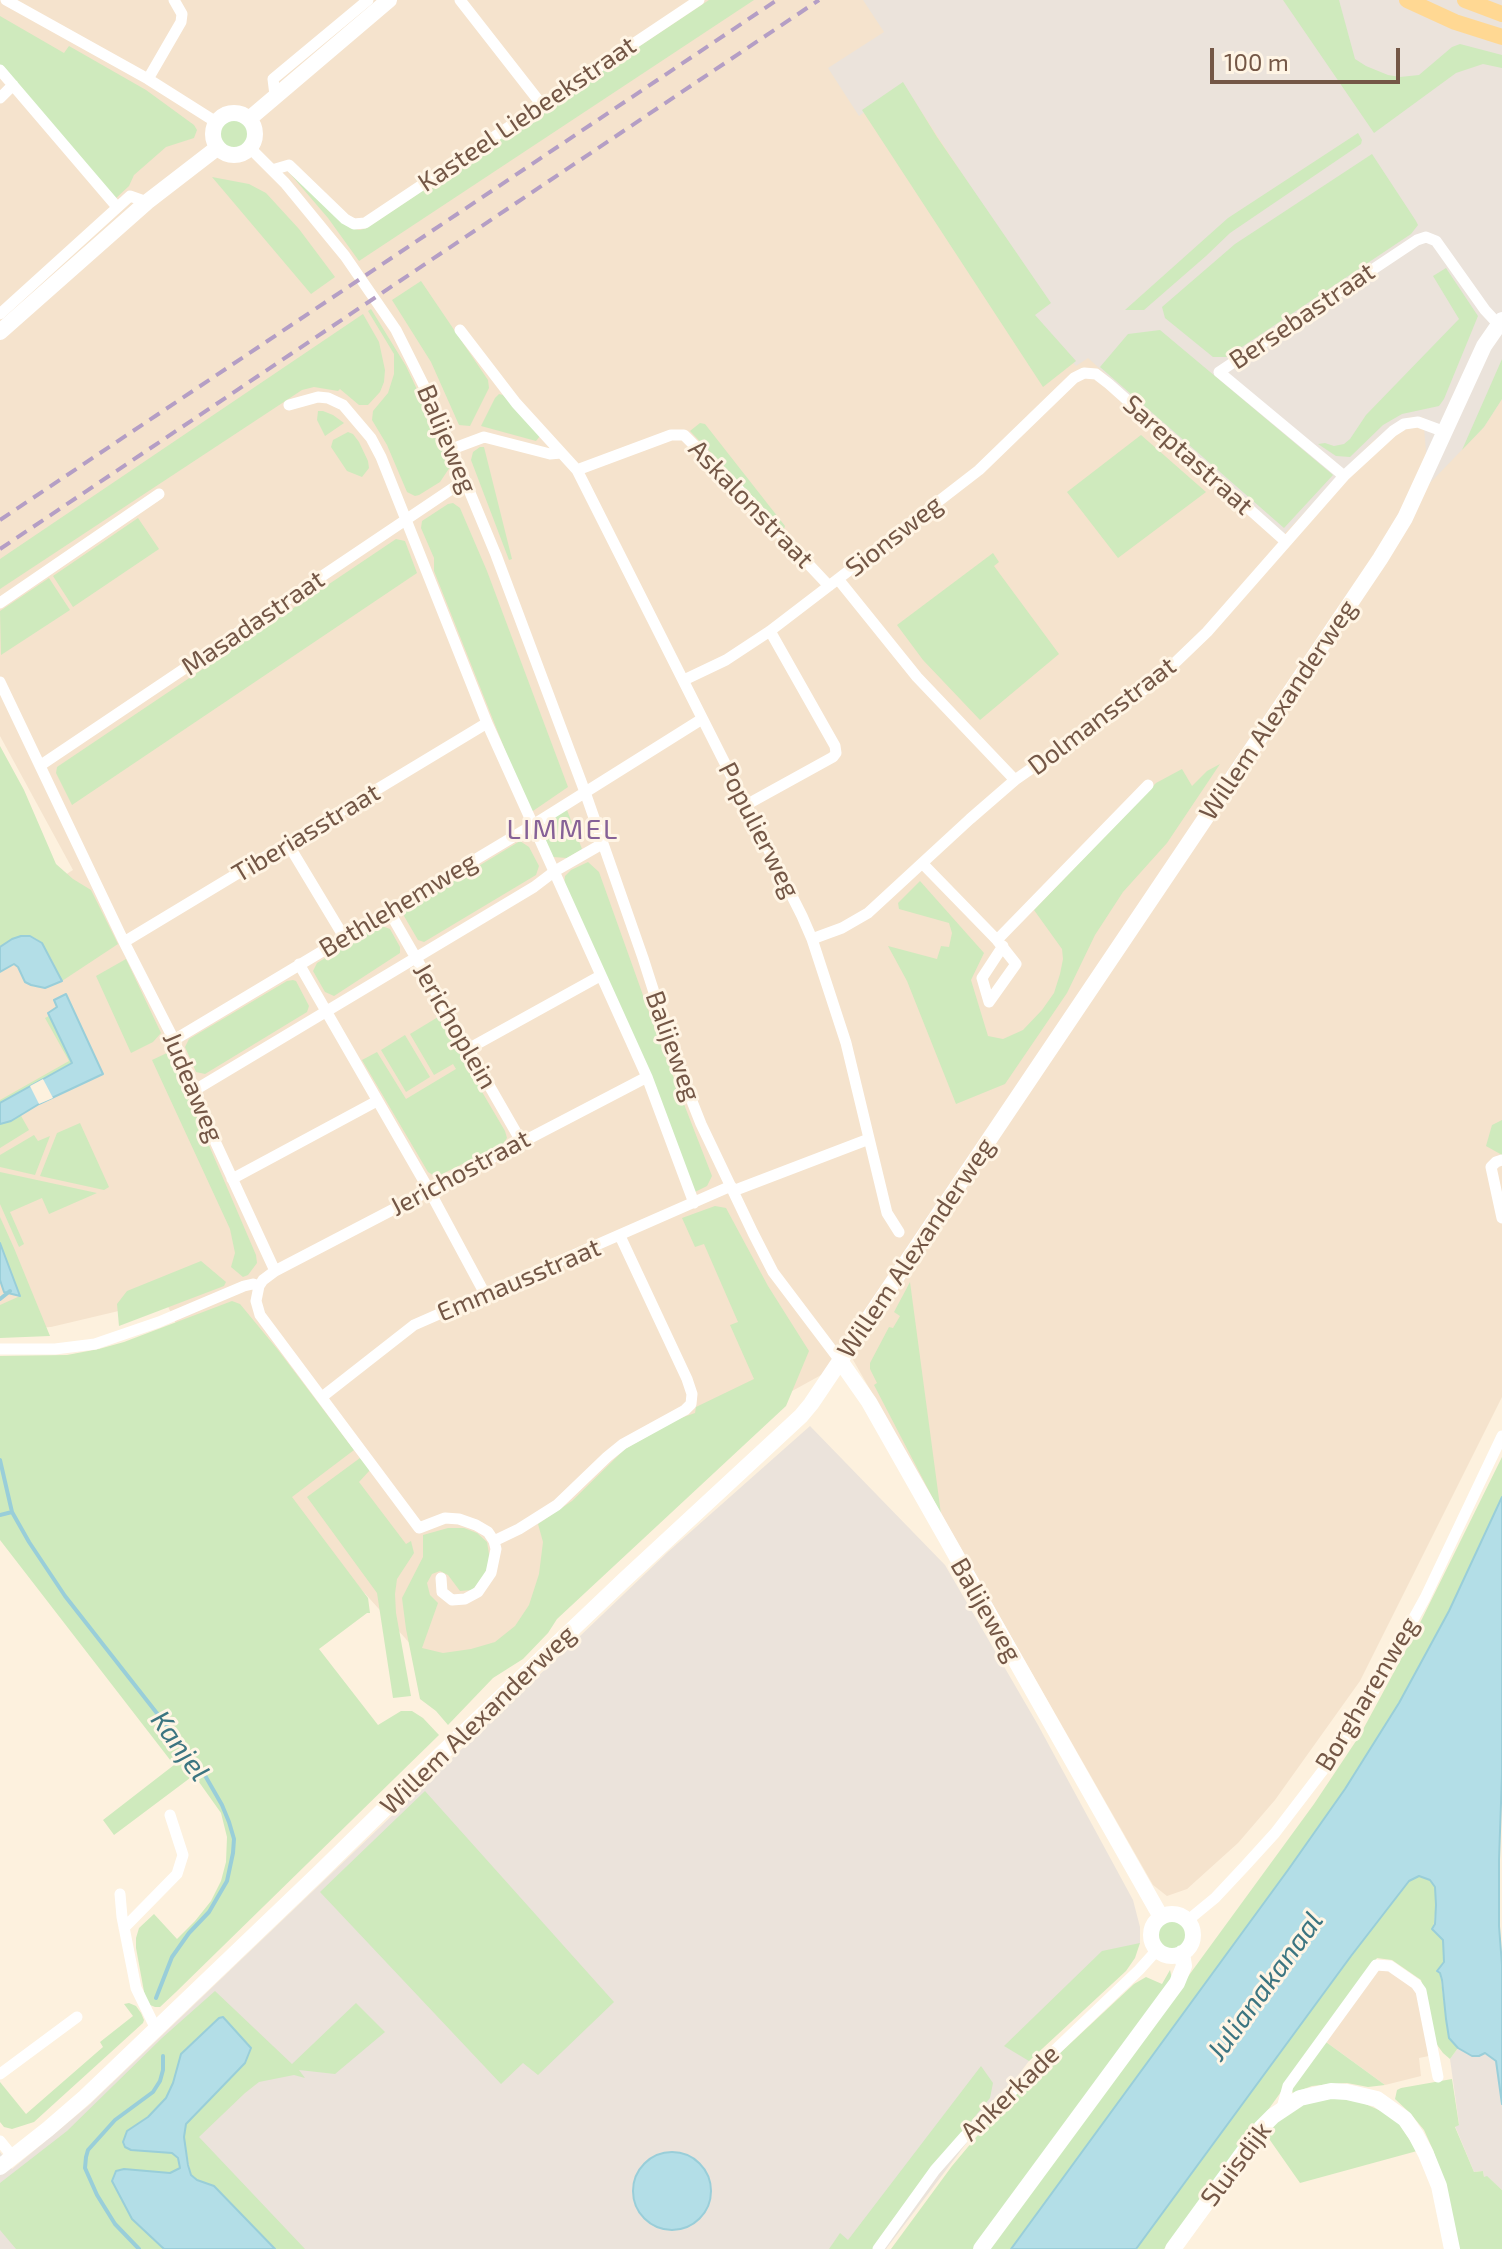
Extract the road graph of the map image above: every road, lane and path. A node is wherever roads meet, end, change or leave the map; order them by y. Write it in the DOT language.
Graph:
graph roads {
  1 [pos="6,0"];
  2 [pos="174,0"];
  3 [pos="368,0"];
  4 [pos="389,0"];
  5 [pos="460,0"];
  6 [pos="699,0"];
  7 [pos="1407,0"];
  8 [pos="1465,0"];
  9 [pos="1502,14"];
  10 [pos="1502,37"];
  11 [pos="0,70"];
  12 [pos="148,79"];
  13 [pos="13,85"];
  14 [pos="275,95"];
  15 [pos="0,98"];
  16 [pos="542,105"];
  17 [pos="249,119"];
  18 [pos="216,122"];
  19 [pos="217,148"];
  20 [pos="250,148"];
  21 [pos="272,170"];
  22 [pos="147,202"];
  23 [pos="117,207"];
  24 [pos="0,314"];
  25 [pos="1501,323"];
  26 [pos="460,330"];
  27 [pos="0,332"];
  28 [pos="1089,372"];
  29 [pos="289,405"];
  30 [pos="1445,432"];
  31 [pos="452,449"];
  32 [pos="561,453"];
  33 [pos="577,470"];
  34 [pos="1344,476"];
  35 [pos="465,480"];
  36 [pos="159,494"];
  37 [pos="407,520"];
  38 [pos="1285,541"];
  39 [pos="834,583"];
  40 [pos="0,603"];
  41 [pos="770,631"];
  42 [pos="684,680"];
  43 [pos="0,682"];
  44 [pos="702,719"];
  45 [pos="487,723"];
  46 [pos="41,765"];
  47 [pos="1015,780"];
  48 [pos="1148,785"];
  49 [pos="585,792"];
  50 [pos="746,805"];
  51 [pos="533,825"];
  52 [pos="288,844"];
  53 [pos="602,844"];
  54 [pos="923,864"];
  55 [pos="555,871"];
  56 [pos="389,911"];
  57 [pos="344,937"];
  58 [pos="812,939"];
  59 [pos="124,942"];
  60 [pos="415,957"];
  61 [pos="299,964"];
  62 [pos="600,976"];
  63 [pos="325,1010"];
  64 [pos="174,1040"];
  65 [pos="468,1049"];
  66 [pos="647,1077"];
  67 [pos="195,1090"];
  68 [pos="377,1101"];
  69 [pos="869,1139"];
  70 [pos="521,1141"];
  71 [pos="1502,1160"];
  72 [pos="232,1179"];
  73 [pos="732,1188"];
  74 [pos="429,1190"];
  75 [pos="694,1203"];
  76 [pos="1502,1218"];
  77 [pos="899,1232"];
  78 [pos="620,1236"];
  79 [pos="275,1271"];
  80 [pos="259,1286"];
  81 [pos="485,1294"];
  82 [pos="0,1349"];
  83 [pos="841,1362"];
  84 [pos="322,1397"];
  85 [pos="1502,1436"];
  86 [pos="494,1541"];
  87 [pos="441,1578"];
  88 [pos="170,1815"];
  89 [pos="120,1894"];
  90 [pos="1161,1917"];
  91 [pos="1187,1921"];
  92 [pos="124,1928"];
  93 [pos="1157,1950"];
  94 [pos="1182,1953"];
  95 [pos="77,2017"];
  96 [pos="156,2029"];
  97 [pos="0,2074"];
  98 [pos="1438,2077"];
  99 [pos="1282,2108"];
  100 [pos="0,2141"];
  101 [pos="7,2162"];
  102 [pos="878,2249"];
  103 [pos="981,2249"];
  104 [pos="1173,2249"];
  105 [pos="1452,2249"];
  1 -- 12 [label="street"];
  2 -- 12 [label="street"];
  3 -- 14 [label="street"];
  4 -- 14 [label="street"];
  5 -- 16 [label="street"];
  6 -- 16 [label="street, Kasteel Liebeekstraat"];
  7 -- 10 [label="main road"];
  8 -- 9 [label="main road"];
  11 -- 13 [label="street"];
  12 -- 18 [label="street"];
  13 -- 15 [label="street"];
  13 -- 23 [label="street"];
  14 -- 17 [label="street"];
  16 -- 21 [label="street, Kasteel Liebeekstraat"];
  17 -- 18 [label="street"];
  17 -- 20 [label="street"];
  18 -- 19 [label="street"];
  19 -- 20 [label="street"];
  19 -- 22 [label="street"];
  20 -- 21 [label="street, Balijeweg"];
  21 -- 31 [label="street, Balijeweg"];
  22 -- 23 [label="street"];
  22 -- 27 [label="street"];
  23 -- 24 [label="street"];
  25 -- 30 [label="street, Willem Alexanderweg"];
  25 -- 34 [label="street, Bersebastraat"];
  26 -- 32 [label="street, Populierweg"];
  28 -- 38 [label="street, Sareptastraat"];
  28 -- 39 [label="street, Sionsweg"];
  29 -- 37 [label="street, Balijeweg"];
  30 -- 34 [label="street, Dolmansstraat"];
  30 -- 83 [label="street, Willem Alexanderweg"];
  31 -- 32 [label="street"];
  31 -- 35 [label="street, Balijeweg"];
  32 -- 33 [label="street, Populierweg"];
  33 -- 39 [label="street, Askalonstraat"];
  33 -- 42 [label="street, Populierweg"];
  34 -- 38 [label="street, Dolmansstraat"];
  35 -- 37 [label="street, Masadastraat"];
  35 -- 49 [label="street, Balijeweg"];
  36 -- 40 [label="street"];
  37 -- 45 [label="street, Balijeweg"];
  37 -- 46 [label="street, Masadastraat"];
  38 -- 47 [label="street, Dolmansstraat"];
  39 -- 41 [label="street, Sionsweg"];
  39 -- 47 [label="street, Askalonstraat"];
  41 -- 42 [label="street, Sionsweg"];
  41 -- 50 [label="street"];
  42 -- 44 [label="street, Populierweg"];
  43 -- 46 [label="street, Judeaweg"];
  44 -- 49 [label="street, Bethlehemweg"];
  44 -- 50 [label="street, Populierweg"];
  45 -- 51 [label="street, Balijeweg"];
  45 -- 52 [label="street, Tiberiasstraat"];
  46 -- 59 [label="street, Judeaweg"];
  47 -- 54 [label="street, Dolmansstraat"];
  48 -- 54 [label="street"];
  49 -- 51 [label="street, Bethlehemweg"];
  49 -- 53 [label="street, Balijeweg"];
  50 -- 58 [label="street, Populierweg"];
  51 -- 55 [label="street, Balijeweg"];
  51 -- 56 [label="street, Bethlehemweg"];
  52 -- 57 [label="street"];
  52 -- 59 [label="street, Tiberiasstraat"];
  53 -- 55 [label="street, Bethlehemweg"];
  53 -- 73 [label="street, Balijeweg"];
  54 -- 58 [label="street, Dolmansstraat"];
  55 -- 60 [label="street, Bethlehemweg"];
  55 -- 62 [label="street, Balijeweg"];
  56 -- 57 [label="street, Bethlehemweg"];
  56 -- 60 [label="street, Jerichoplein"];
  57 -- 61 [label="street, Bethlehemweg"];
  58 -- 69 [label="street, Populierweg"];
  59 -- 64 [label="street, Judeaweg"];
  60 -- 63 [label="street, Bethlehemweg"];
  60 -- 65 [label="street, Jerichoplein"];
  61 -- 63 [label="street"];
  61 -- 64 [label="street, Bethlehemweg"];
  62 -- 65 [label="street"];
  62 -- 66 [label="street, Balijeweg"];
  63 -- 67 [label="street, Bethlehemweg"];
  63 -- 68 [label="street"];
  64 -- 67 [label="street, Judeaweg"];
  65 -- 70 [label="street, Jerichoplein"];
  66 -- 70 [label="street, Jerichostraat"];
  66 -- 75 [label="street, Balijeweg"];
  67 -- 72 [label="street, Judeaweg"];
  68 -- 72 [label="street"];
  68 -- 74 [label="street"];
  69 -- 73 [label="street, Emmausstraat"];
  69 -- 77 [label="street, Populierweg"];
  70 -- 74 [label="street, Jerichostraat"];
  71 -- 76 [label="street"];
  72 -- 79 [label="street, Judeaweg"];
  73 -- 75 [label="street, Emmausstraat"];
  73 -- 83 [label="street, Balijeweg"];
  74 -- 79 [label="street, Jerichostraat"];
  74 -- 81 [label="street"];
  75 -- 78 [label="street, Emmausstraat"];
  78 -- 81 [label="street, Emmausstraat"];
  78 -- 86 [label="street"];
  79 -- 80 [label="street"];
  80 -- 82 [label="street"];
  80 -- 84 [label="street"];
  81 -- 84 [label="street, Emmausstraat"];
  83 -- 90 [label="street, Balijeweg"];
  83 -- 96 [label="street, Willem Alexanderweg"];
  84 -- 86 [label="street"];
  85 -- 91 [label="street, Borgharenweg"];
  86 -- 87 [label="street"];
  88 -- 92 [label="street"];
  89 -- 92 [label="street"];
  90 -- 91 [label="street"];
  90 -- 93 [label="street"];
  91 -- 94 [label="street"];
  92 -- 96 [label="street"];
  93 -- 94 [label="street"];
  93 -- 102 [label="street, Ankerkade"];
  94 -- 103 [label="street"];
  95 -- 97 [label="street"];
  96 -- 101 [label="street, Willem Alexanderweg"];
  98 -- 99 [label="street"];
  99 -- 104 [label="street, Sluisdijk"];
  99 -- 105 [label="street, Sluisdijk"];
  100 -- 101 [label="street"];
}
